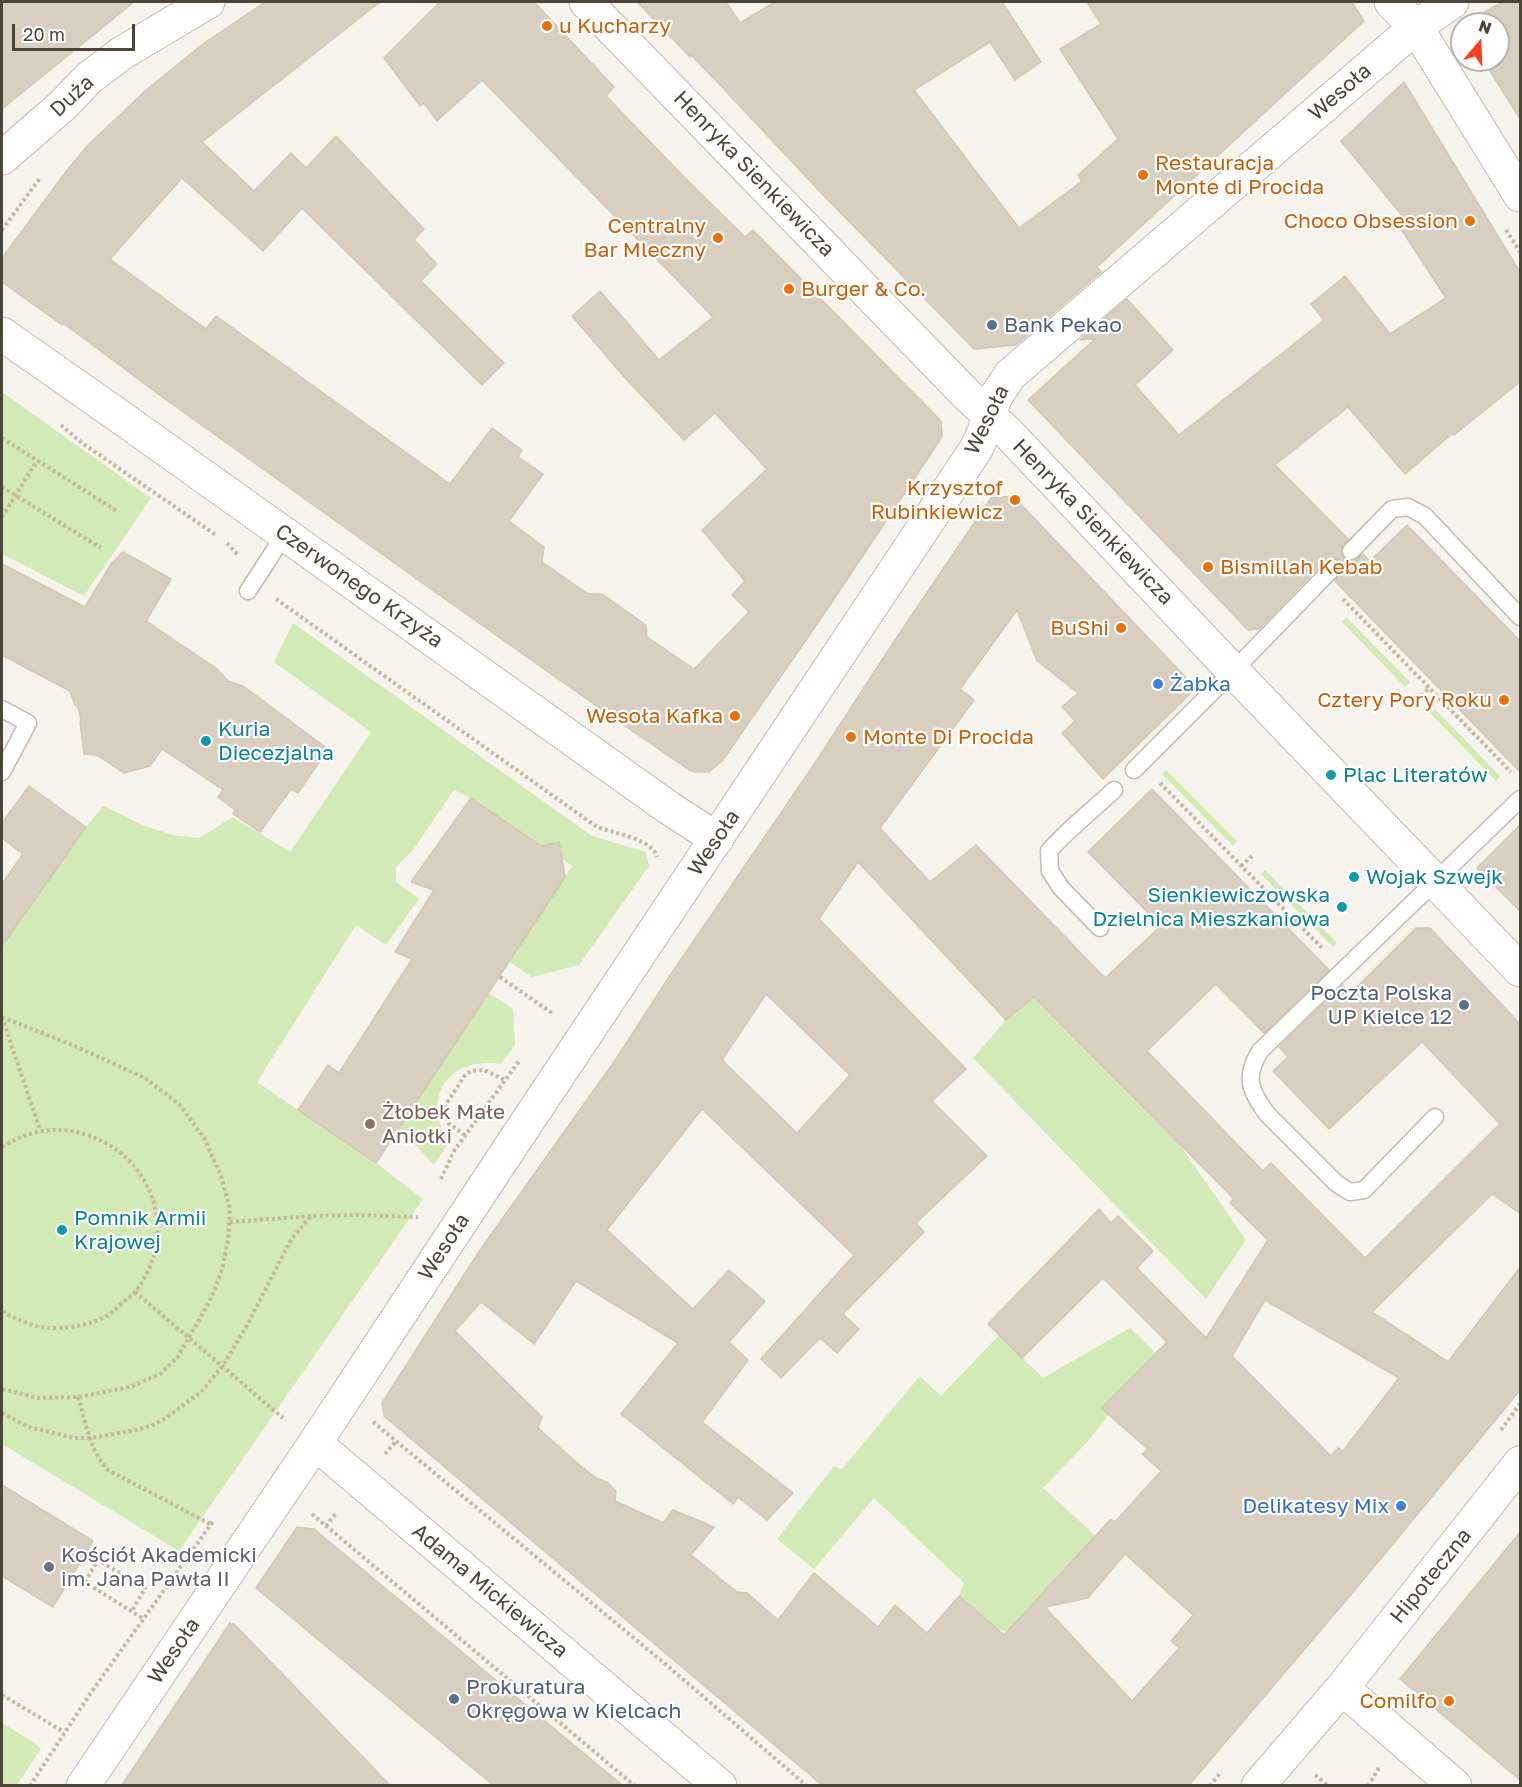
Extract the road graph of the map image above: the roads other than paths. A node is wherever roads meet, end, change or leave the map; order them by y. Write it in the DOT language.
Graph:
graph roads {
  1 [pos="208,2"];
  2 [pos="586,2"];
  3 [pos="1391,2"];
  4 [pos="1452,2"];
  5 [pos="1416,27"];
  6 [pos="2,158"];
  7 [pos="1521,195"];
  8 [pos="2,334"];
  9 [pos="989,415"];
  10 [pos="285,534"];
  11 [pos="1351,551"];
  12 [pos="1328,574"];
  13 [pos="252,585"];
  14 [pos="1521,617"];
  15 [pos="1233,671"];
  16 [pos="2,709"];
  17 [pos="1137,767"];
  18 [pos="2,772"];
  19 [pos="1114,790"];
  20 [pos="1521,799"];
  21 [pos="717,839"];
  22 [pos="1436,882"];
  23 [pos="1100,928"];
  24 [pos="1521,970"];
  25 [pos="1435,1117"];
  26 [pos="315,1443"];
  27 [pos="1521,1463"];
  28 [pos="1342,1688"];
  29 [pos="83,1785"];
  30 [pos="720,1785"];
  31 [pos="1258,1785"];
  32 [pos="1455,1785"];
  1 -- 6 [label="street, Duża"];
  2 -- 9 [label="street, Henryka Sienkiewicza"];
  3 -- 5 [label="street"];
  4 -- 5 [label="street, Wesoła"];
  5 -- 7 [label="street"];
  5 -- 9 [label="street, Wesoła"];
  8 -- 10 [label="street, Czerwonego Krzyża"];
  9 -- 15 [label="street, Henryka Sienkiewicza"];
  9 -- 21 [label="street, Wesoła"];
  10 -- 13 [label="lane"];
  10 -- 21 [label="street, Czerwonego Krzyża"];
  11 -- 14 [label="lane"];
  12 -- 15 [label="lane"];
  15 -- 17 [label="lane"];
  15 -- 22 [label="street, Henryka Sienkiewicza"];
  16 -- 18 [label="lane"];
  19 -- 23 [label="lane"];
  20 -- 22 [label="lane"];
  21 -- 26 [label="street, Wesoła"];
  22 -- 24 [label="street, Henryka Sienkiewicza"];
  22 -- 25 [label="lane"];
  26 -- 29 [label="street, Wesoła"];
  26 -- 30 [label="street, Adama Mickiewicza"];
  27 -- 28 [label="street, Hipoteczna"];
  28 -- 31 [label="street, Hipoteczna"];
  28 -- 32 [label="street"];
}
